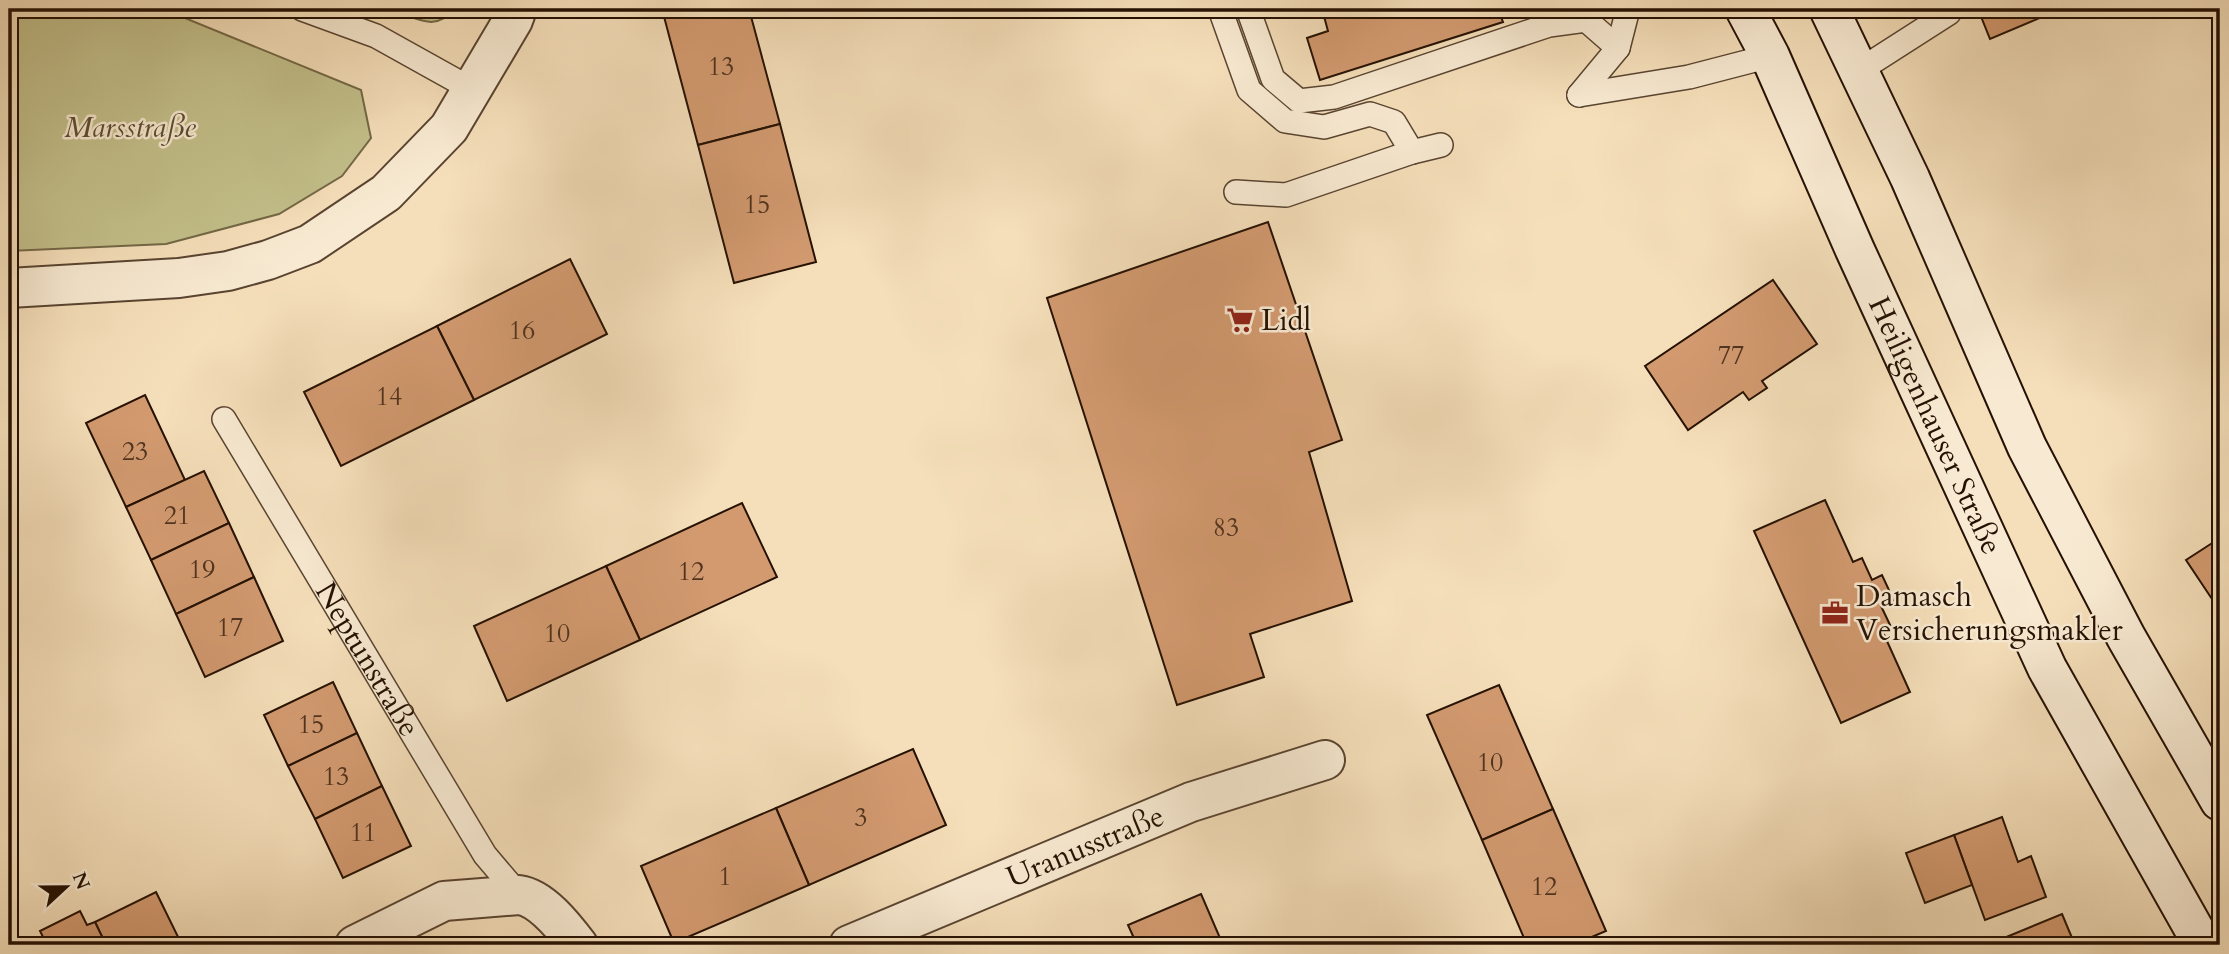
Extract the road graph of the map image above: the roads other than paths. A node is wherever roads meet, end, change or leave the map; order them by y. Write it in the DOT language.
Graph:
graph roads {
  1 [pos="302,9"];
  2 [pos="517,9"];
  3 [pos="1220,9"];
  4 [pos="1248,9"];
  5 [pos="1628,9"];
  6 [pos="1745,9"];
  7 [pos="1829,9"];
  8 [pos="1947,9"];
  9 [pos="1618,48"];
  10 [pos="1770,56"];
  11 [pos="1860,70"];
  12 [pos="473,90"];
  13 [pos="1441,145"];
  14 [pos="1412,152"];
  15 [pos="1236,192"];
  16 [pos="9,288"];
  17 [pos="224,419"];
  18 [pos="1325,760"];
  19 [pos="2220,801"];
  20 [pos="519,895"];
  21 [pos="355,945"];
  22 [pos="578,945"];
  23 [pos="849,945"];
  24 [pos="2203,945"];
  1 -- 12 [label="lane"];
  2 -- 12 [label="main road"];
  3 -- 14 [label="lane"];
  4 -- 9 [label="lane"];
  5 -- 9 [label="lane"];
  6 -- 10 [label="main road, Heiligenhauser Straße"];
  7 -- 11 [label="main road"];
  8 -- 11 [label="lane"];
  9 -- 10 [label="lane"];
  10 -- 24 [label="main road, Heiligenhauser Straße"];
  11 -- 19 [label="main road"];
  12 -- 16 [label="main road"];
  13 -- 14 [label="lane"];
  14 -- 15 [label="lane"];
  17 -- 20 [label="lane, Neptunstraße"];
  18 -- 23 [label="main road, Uranusstraße"];
  20 -- 21 [label="main road"];
  20 -- 22 [label="main road, Neptunstraße"];
}
